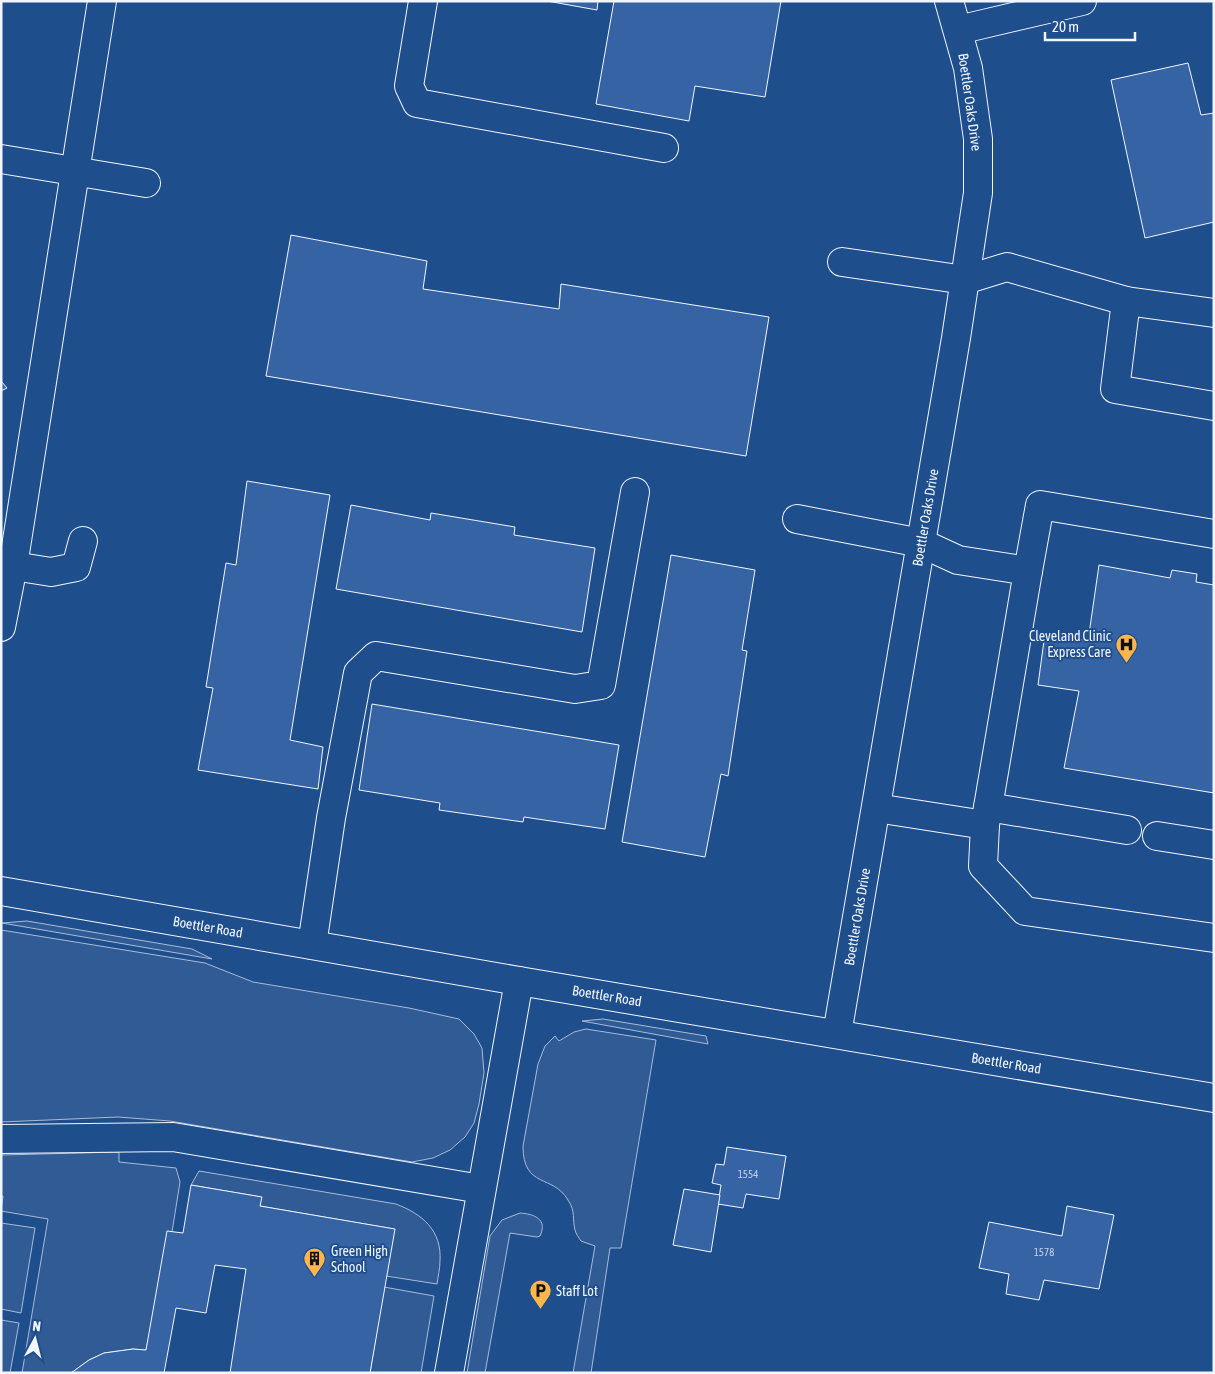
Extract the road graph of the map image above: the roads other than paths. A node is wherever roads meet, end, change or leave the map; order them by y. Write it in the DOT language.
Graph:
graph roads {
  1 [pos="102,1"];
  2 [pos="423,1"];
  3 [pos="949,1"];
  4 [pos="1082,1"];
  5 [pos="958,30"];
  6 [pos="664,148"];
  7 [pos="1,159"];
  8 [pos="74,172"];
  9 [pos="146,183"];
  10 [pos="842,262"];
  11 [pos="965,280"];
  12 [pos="1126,301"];
  13 [pos="1214,313"];
  14 [pos="1214,406"];
  15 [pos="635,492"];
  16 [pos="797,520"];
  17 [pos="1214,534"];
  18 [pos="83,541"];
  19 [pos="921,543"];
  20 [pos="7,565"];
  21 [pos="1028,571"];
  22 [pos="1,627"];
  23 [pos="876,808"];
  24 [pos="986,816"];
  25 [pos="1127,830"];
  26 [pos="1157,836"];
  27 [pos="1214,845"];
  28 [pos="1,891"];
  29 [pos="1214,938"];
  30 [pos="312,945"];
  31 [pos="519,981"];
  32 [pos="837,1034"];
  33 [pos="1214,1098"];
  34 [pos="1,1139"];
  35 [pos="481,1189"];
  36 [pos="449,1373"];
  1 -- 8 [label="street"];
  2 -- 6 [label="street"];
  3 -- 5 [label="street, Boettler Oaks Drive"];
  4 -- 5 [label="street"];
  5 -- 11 [label="street, Boettler Oaks Drive"];
  7 -- 8 [label="street"];
  8 -- 9 [label="street"];
  8 -- 20 [label="street"];
  10 -- 11 [label="street"];
  11 -- 12 [label="street"];
  11 -- 19 [label="street, Boettler Oaks Drive"];
  12 -- 13 [label="street"];
  12 -- 14 [label="street"];
  15 -- 30 [label="street"];
  16 -- 19 [label="street"];
  17 -- 21 [label="street"];
  18 -- 20 [label="street"];
  19 -- 21 [label="street"];
  19 -- 23 [label="street, Boettler Oaks Drive"];
  20 -- 22 [label="street"];
  21 -- 24 [label="street"];
  23 -- 24 [label="street"];
  23 -- 32 [label="street, Boettler Oaks Drive"];
  24 -- 25 [label="street"];
  24 -- 29 [label="street"];
  26 -- 27 [label="street"];
  28 -- 30 [label="street, Boettler Road"];
  30 -- 31 [label="street, Boettler Road"];
  31 -- 32 [label="street, Boettler Road"];
  31 -- 35 [label="street"];
  32 -- 33 [label="street, Boettler Road"];
  34 -- 35 [label="street"];
  35 -- 36 [label="street"];
}
